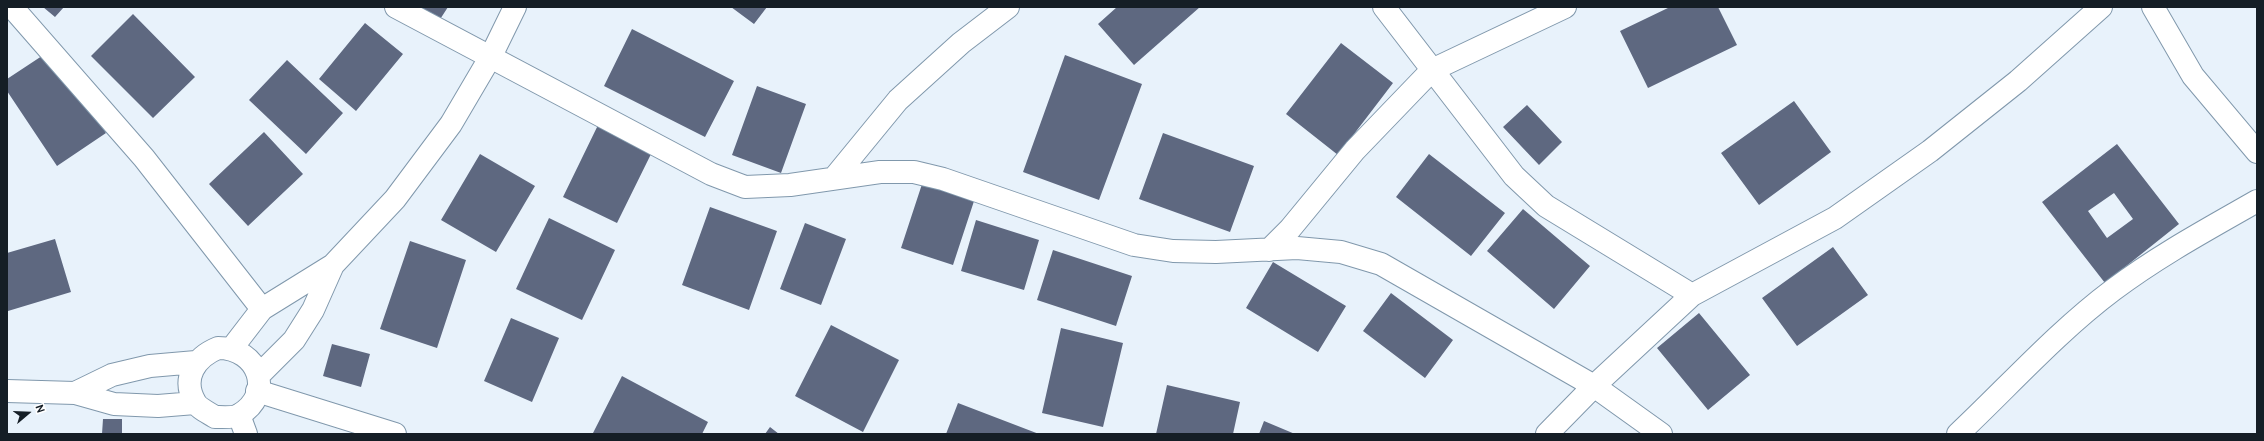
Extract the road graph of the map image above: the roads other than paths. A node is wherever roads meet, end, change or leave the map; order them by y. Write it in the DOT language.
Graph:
graph roads {
  1 [pos="12,7"];
  2 [pos="396,7"];
  3 [pos="515,7"];
  4 [pos="1008,7"];
  5 [pos="1384,7"];
  6 [pos="1564,7"];
  7 [pos="2101,7"];
  8 [pos="2153,7"];
  9 [pos="491,56"];
  10 [pos="1432,70"];
  11 [pos="2257,152"];
  12 [pos="834,178"];
  13 [pos="2257,201"];
  14 [pos="1269,250"];
  15 [pos="333,265"];
  16 [pos="1692,294"];
  17 [pos="262,309"];
  18 [pos="232,348"];
  19 [pos="196,362"];
  20 [pos="258,383"];
  21 [pos="1594,386"];
  22 [pos="7,391"];
  23 [pos="75,393"];
  24 [pos="195,402"];
  25 [pos="242,425"];
  26 [pos="396,434"];
  27 [pos="1547,434"];
  28 [pos="1661,434"];
  29 [pos="1958,434"];
  1 -- 17 [label="street"];
  2 -- 9 [label="street"];
  3 -- 9 [label="street"];
  4 -- 12 [label="street"];
  5 -- 10 [label="street"];
  6 -- 10 [label="street"];
  7 -- 16 [label="street"];
  8 -- 11 [label="street"];
  9 -- 12 [label="street"];
  9 -- 15 [label="street"];
  10 -- 14 [label="street"];
  10 -- 16 [label="street"];
  12 -- 14 [label="street"];
  13 -- 29 [label="street"];
  14 -- 21 [label="street"];
  15 -- 17 [label="street"];
  15 -- 20 [label="street"];
  16 -- 21 [label="street"];
  17 -- 18 [label="street"];
  18 -- 19 [label="street"];
  18 -- 20 [label="street"];
  19 -- 23 [label="street"];
  19 -- 24 [label="street"];
  20 -- 25 [label="street"];
  20 -- 26 [label="street"];
  21 -- 27 [label="street"];
  21 -- 28 [label="street"];
  22 -- 23 [label="street"];
  23 -- 24 [label="street"];
  24 -- 25 [label="street"];
}
